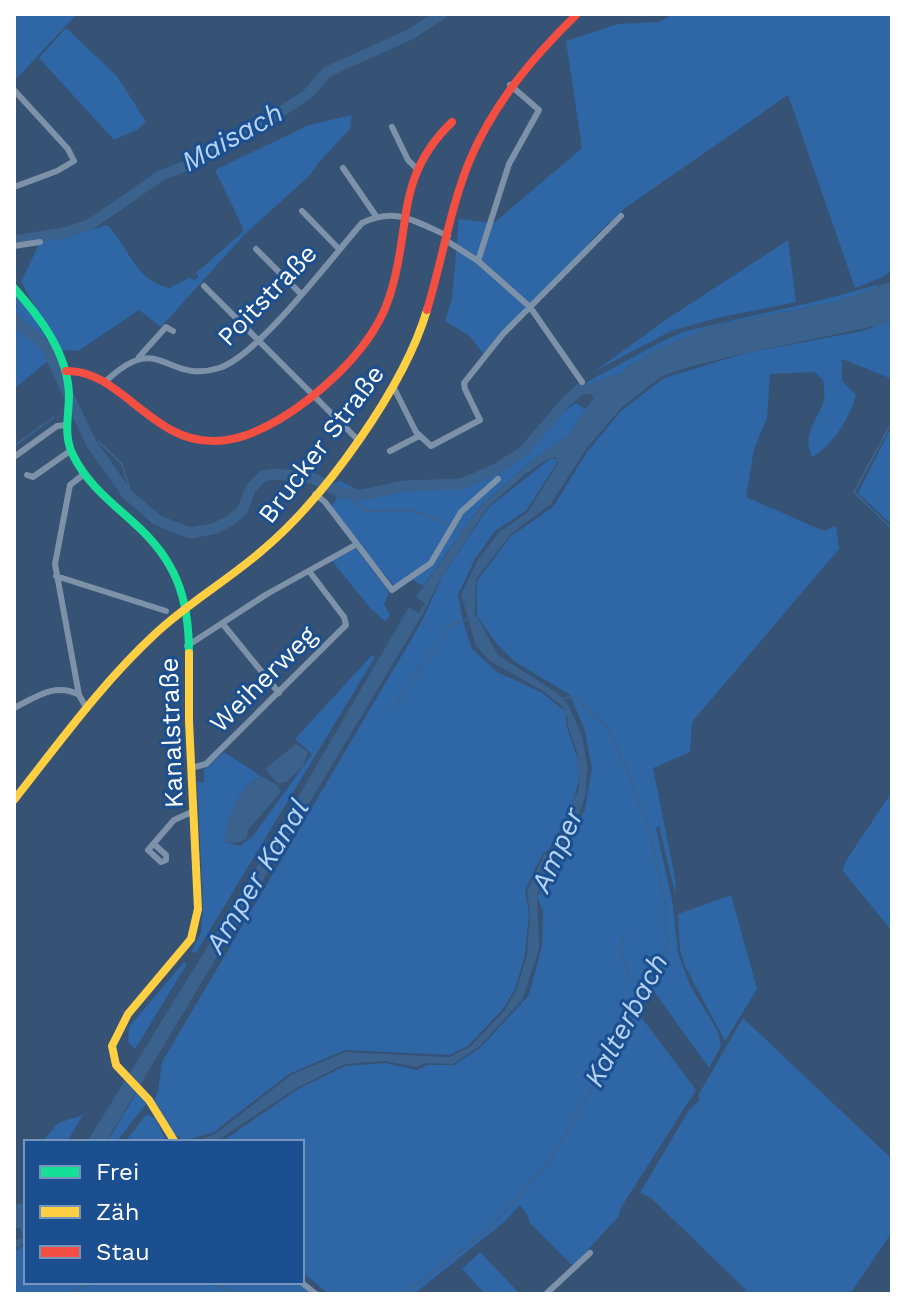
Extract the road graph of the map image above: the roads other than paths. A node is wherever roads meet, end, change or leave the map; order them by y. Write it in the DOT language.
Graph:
graph roads {
  1 [pos="577,14"];
  2 [pos="510,85"];
  3 [pos="14,90"];
  4 [pos="452,122"];
  5 [pos="392,127"];
  6 [pos="343,168"];
  7 [pos="417,169"];
  8 [pos="14,187"];
  9 [pos="302,211"];
  10 [pos="376,216"];
  11 [pos="621,216"];
  12 [pos="405,217"];
  13 [pos="447,238"];
  14 [pos="40,242"];
  15 [pos="14,246"];
  16 [pos="256,249"];
  17 [pos="339,249"];
  18 [pos="478,261"];
  19 [pos="204,286"];
  20 [pos="14,288"];
  21 [pos="301,294"];
  22 [pos="530,307"];
  23 [pos="173,331"];
  24 [pos="258,340"];
  25 [pos="139,357"];
  26 [pos="66,371"];
  27 [pos="106,381"];
  28 [pos="582,382"];
  29 [pos="393,386"];
  30 [pos="314,397"];
  31 [pos="66,425"];
  32 [pos="419,436"];
  33 [pos="356,438"];
  34 [pos="70,451"];
  35 [pos="390,451"];
  36 [pos="14,457"];
  37 [pos="27,475"];
  38 [pos="83,475"];
  39 [pos="498,479"];
  40 [pos="320,487"];
  41 [pos="357,544"];
  42 [pos="309,571"];
  43 [pos="56,576"];
  44 [pos="186,607"];
  45 [pos="166,611"];
  46 [pos="222,623"];
  47 [pos="187,646"];
  48 [pos="279,693"];
  49 [pos="79,695"];
  50 [pos="14,708"];
  51 [pos="87,709"];
  52 [pos="191,768"];
  53 [pos="14,800"];
  54 [pos="194,811"];
  55 [pos="154,844"];
  56 [pos="174,1140"];
  57 [pos="590,1253"];
  58 [pos="546,1294"];
  1 -- 2 [label="street, Brucker Straße"];
  2 -- 13 [label="street, Brucker Straße"];
  2 -- 18 [label="street"];
  3 -- 8 [label="street"];
  4 -- 7 [label="street"];
  5 -- 7 [label="street"];
  6 -- 10 [label="street"];
  7 -- 12 [label="street"];
  9 -- 17 [label="street"];
  10 -- 12 [label="street"];
  10 -- 17 [label="street, Poitstraße"];
  11 -- 22 [label="street"];
  12 -- 13 [label="street"];
  12 -- 30 [label="street"];
  13 -- 18 [label="street"];
  13 -- 29 [label="street, Brucker Straße"];
  14 -- 15 [label="street"];
  16 -- 21 [label="street"];
  17 -- 21 [label="street, Poitstraße"];
  18 -- 22 [label="street"];
  19 -- 24 [label="street"];
  20 -- 26 [label="street, Kanalstraße"];
  21 -- 24 [label="street, Poitstraße"];
  22 -- 28 [label="street"];
  22 -- 32 [label="street"];
  23 -- 25 [label="street"];
  24 -- 25 [label="street, Poitstraße"];
  24 -- 30 [label="street"];
  25 -- 27 [label="street"];
  26 -- 27 [label="street"];
  26 -- 31 [label="street, Kanalstraße"];
  27 -- 30 [label="street"];
  29 -- 32 [label="street"];
  29 -- 33 [label="street, Brucker Straße"];
  30 -- 33 [label="street"];
  31 -- 34 [label="street, Kanalstraße"];
  31 -- 36 [label="street"];
  32 -- 35 [label="street"];
  33 -- 40 [label="street, Brucker Straße"];
  34 -- 37 [label="street"];
  34 -- 38 [label="street, Kanalstraße"];
  38 -- 43 [label="street"];
  38 -- 44 [label="street, Kanalstraße"];
  39 -- 41 [label="street"];
  40 -- 41 [label="street"];
  40 -- 44 [label="street, Brucker Straße"];
  41 -- 42 [label="street"];
  42 -- 46 [label="street"];
  42 -- 48 [label="street, Weiherweg"];
  43 -- 45 [label="street"];
  43 -- 49 [label="street"];
  44 -- 47 [label="street, Kanalstraße"];
  44 -- 51 [label="street, Brucker Straße"];
  46 -- 47 [label="street"];
  46 -- 48 [label="street"];
  47 -- 52 [label="street, Kanalstraße"];
  48 -- 52 [label="street, Weiherweg"];
  49 -- 50 [label="street"];
  49 -- 51 [label="street"];
  51 -- 53 [label="street, Brucker Straße"];
  52 -- 54 [label="street, Kanalstraße"];
  54 -- 55 [label="street"];
  54 -- 56 [label="street, Kanalstraße"];
  57 -- 58 [label="street"];
}
